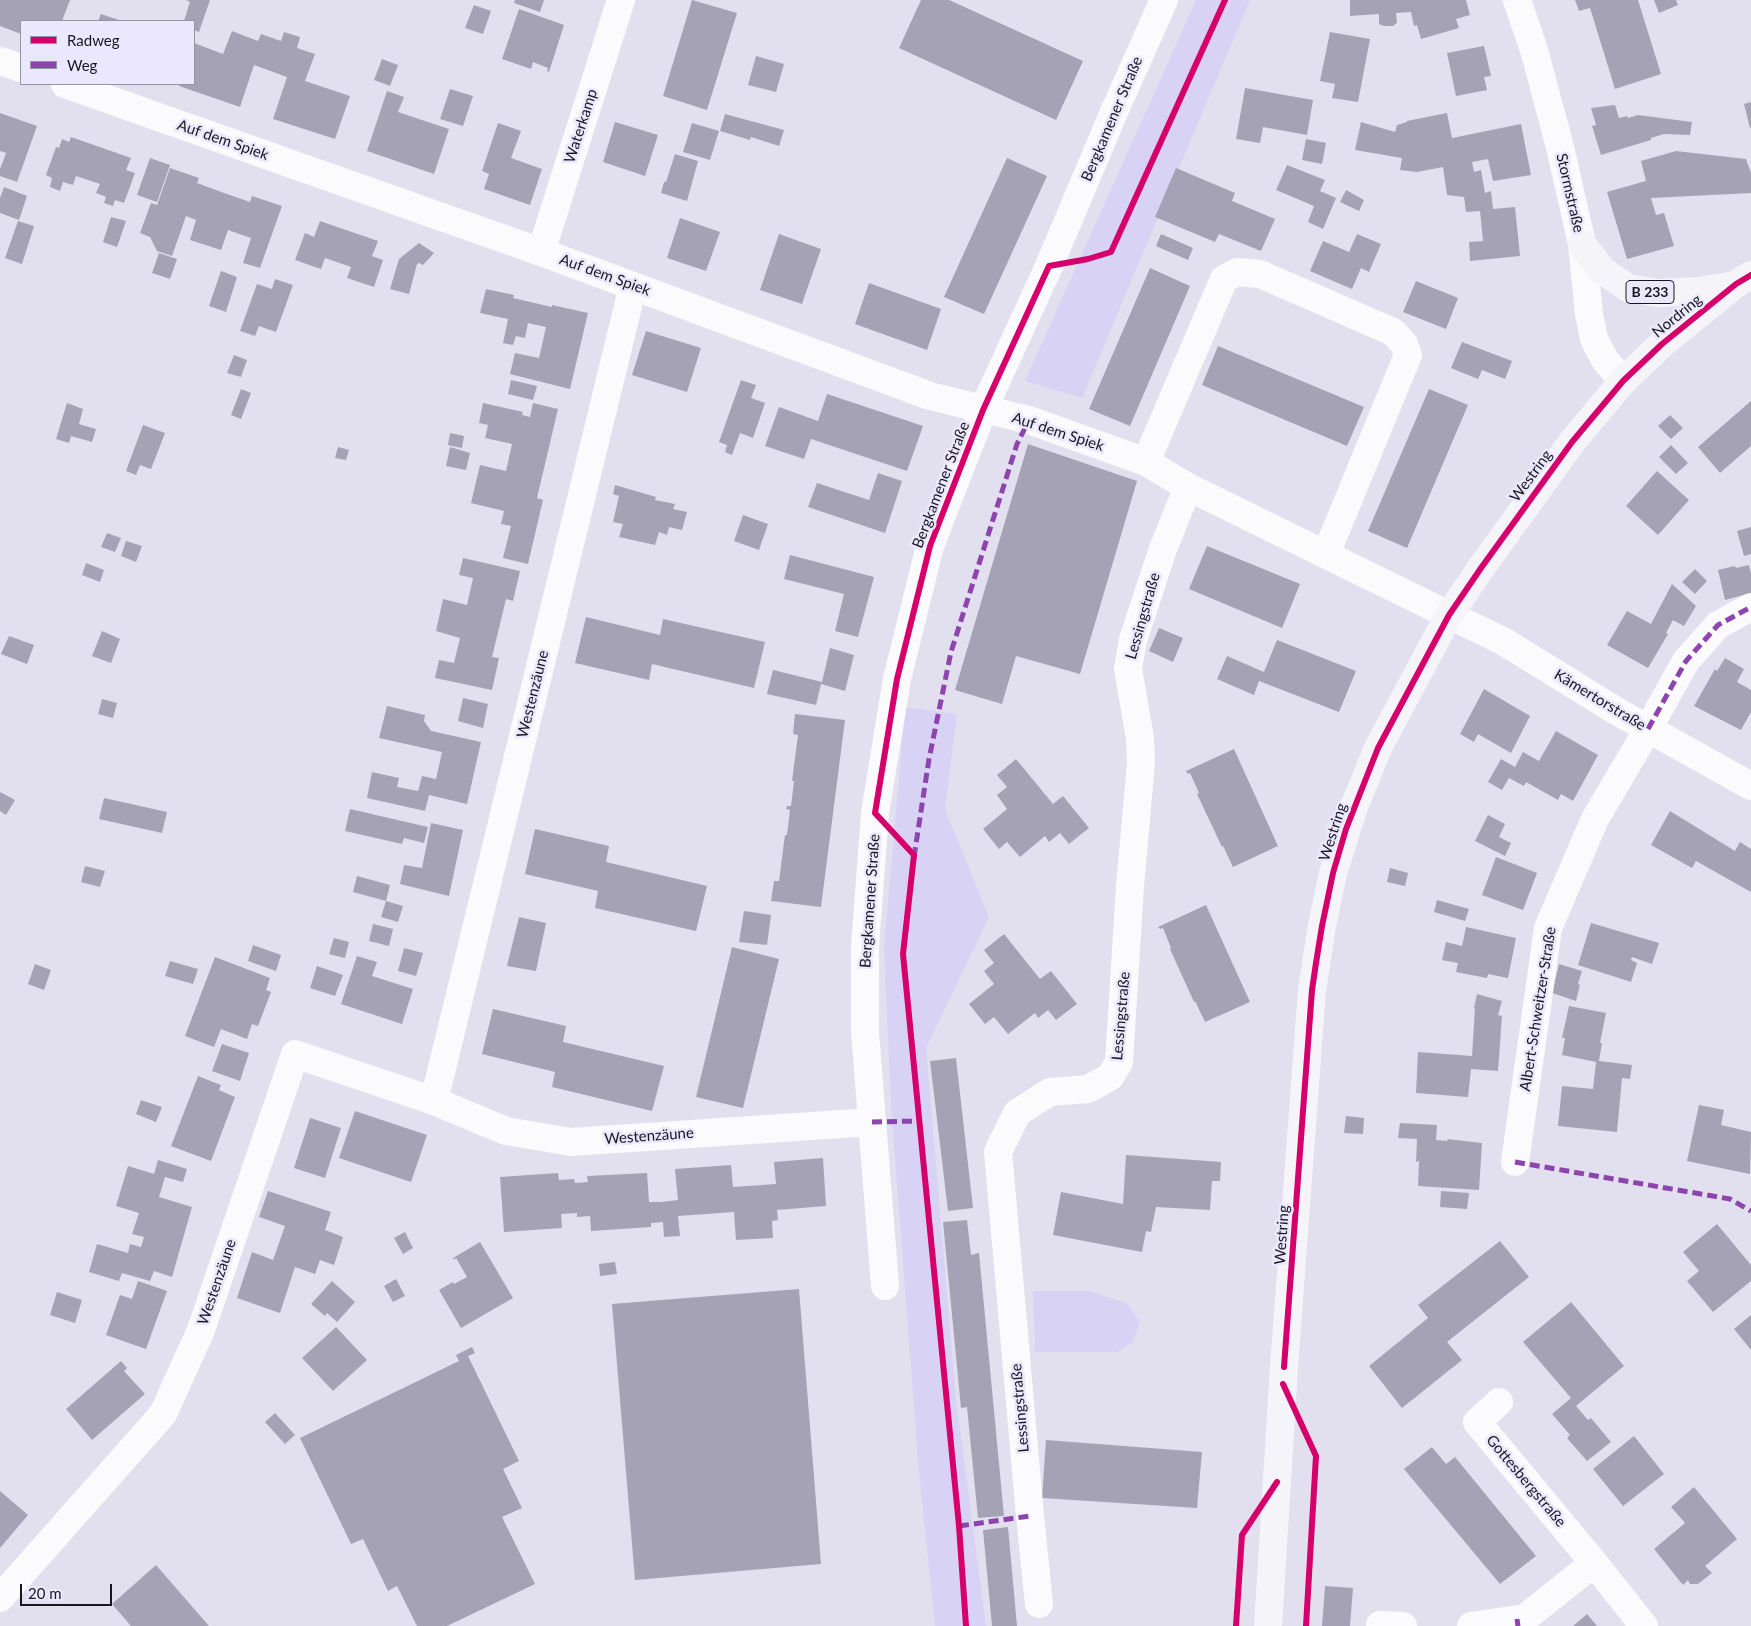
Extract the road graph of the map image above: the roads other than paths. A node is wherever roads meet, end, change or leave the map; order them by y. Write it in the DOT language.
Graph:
graph roads {
  1 [pos="621,0"];
  2 [pos="1164,0"];
  3 [pos="1517,0"];
  4 [pos="0,61"];
  5 [pos="20,68"];
  6 [pos="67,85"];
  7 [pos="1582,244"];
  8 [pos="541,252"];
  9 [pos="1744,280"];
  10 [pos="633,286"];
  11 [pos="1624,381"];
  12 [pos="983,410"];
  13 [pos="1146,462"];
  14 [pos="1188,487"];
  15 [pos="1326,554"];
  16 [pos="1751,607"];
  17 [pos="1450,615"];
  18 [pos="1648,729"];
  19 [pos="1751,786"];
  20 [pos="434,1101"];
  21 [pos="872,1122"];
  22 [pos="1515,1162"];
  23 [pos="885,1286"];
  24 [pos="1499,1402"];
  25 [pos="1594,1563"];
  26 [pos="0,1598"];
  27 [pos="1039,1604"];
  28 [pos="1268,1626"];
  29 [pos="1471,1626"];
  30 [pos="1644,1626"];
  1 -- 8 [label="street, Waterkamp"];
  2 -- 12 [label="street, Bergkamener Straße"];
  3 -- 7 [label="street, Stormstraße"];
  4 -- 5 [label="street"];
  6 -- 8 [label="street, Auf dem Spiek"];
  7 -- 9 [label="main road, B 233"];
  7 -- 11 [label="street, Stormstraße"];
  8 -- 10 [label="street, Auf dem Spiek"];
  9 -- 11 [label="main road, Nordring / B 233"];
  10 -- 12 [label="street, Auf dem Spiek"];
  10 -- 20 [label="street, Westenzäune"];
  11 -- 17 [label="main road, Westring / B 233"];
  12 -- 13 [label="street, Auf dem Spiek"];
  12 -- 21 [label="street, Bergkamener Straße"];
  13 -- 14 [label="street, Auf dem Spiek"];
  13 -- 15 [label="street"];
  14 -- 15 [label="street, Auf dem Spiek"];
  14 -- 27 [label="street, Lessingstraße"];
  15 -- 17 [label="street, Auf dem Spiek"];
  16 -- 18 [label="street, Albert-Schweitzer-Straße"];
  17 -- 18 [label="street, Kämertorstraße"];
  17 -- 28 [label="main road, Westring / B 233"];
  18 -- 19 [label="street, Kämertorstraße"];
  18 -- 22 [label="street, Albert-Schweitzer-Straße"];
  20 -- 21 [label="street, Westenzäune"];
  20 -- 26 [label="street, Westenzäune"];
  21 -- 23 [label="street, Bergkamener Straße"];
  24 -- 25 [label="street, Gottesbergstraße"];
  25 -- 29 [label="street"];
  25 -- 30 [label="street, Gottesbergstraße"];
}
